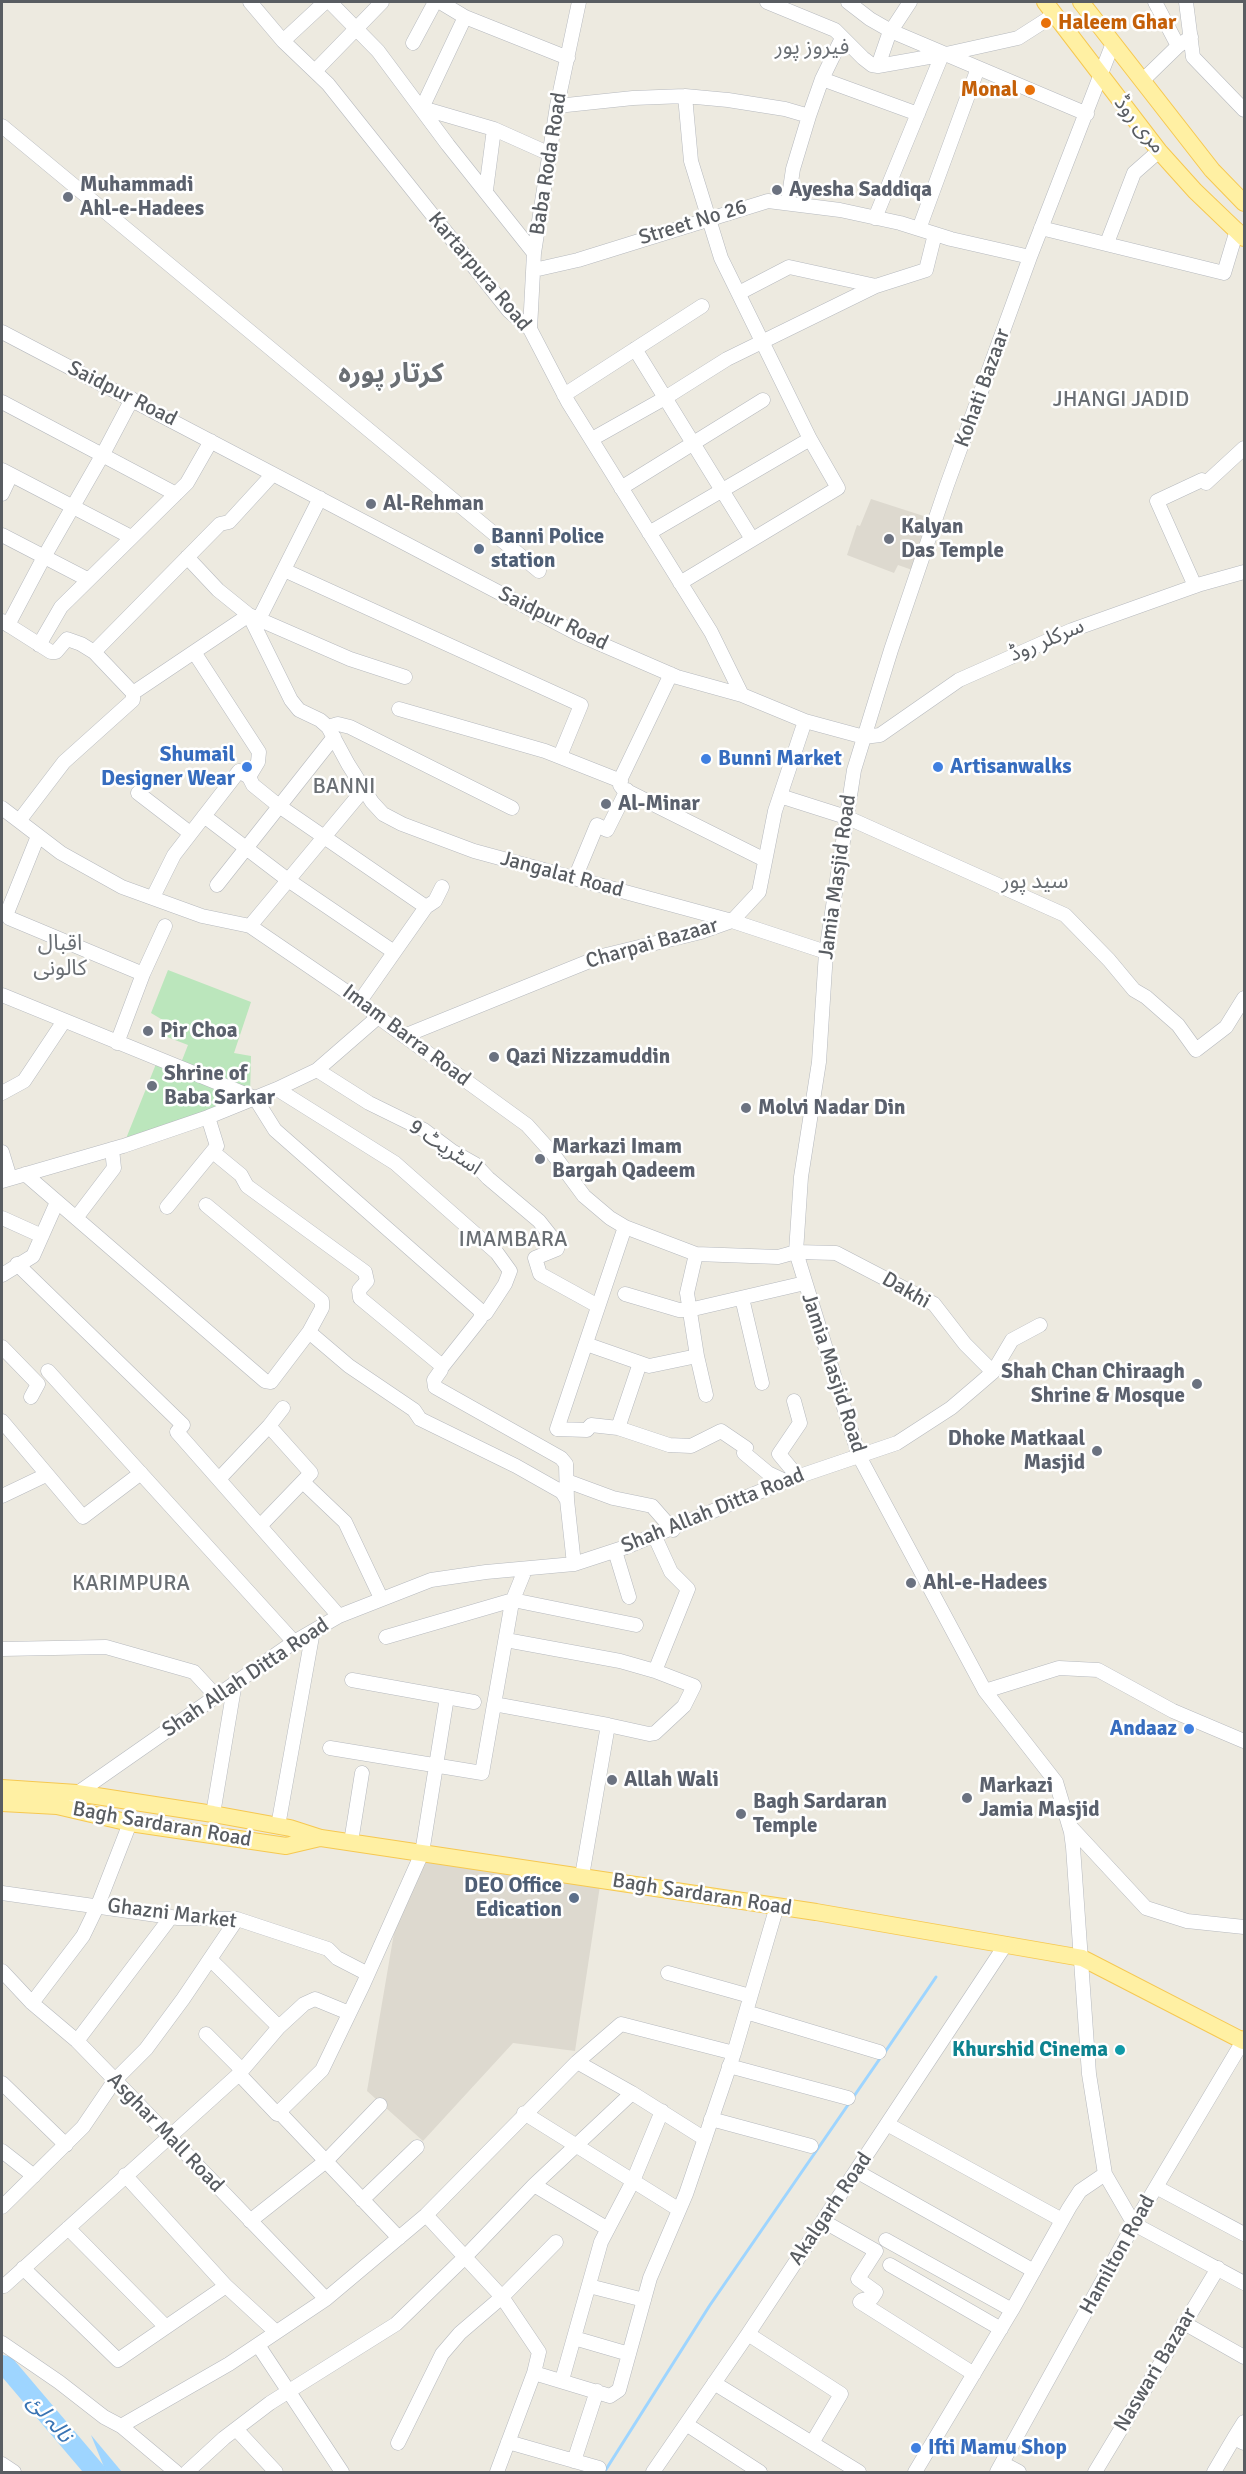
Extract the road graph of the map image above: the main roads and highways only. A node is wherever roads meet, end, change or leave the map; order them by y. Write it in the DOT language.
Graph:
graph roads {
  1 [pos="1081,2"];
  2 [pos="1049,8"];
  3 [pos="1245,203"];
  4 [pos="1241,234"];
  5 [pos="2,1788"];
  6 [pos="2,1803"];
  7 [pos="213,1814"];
  8 [pos="211,1834"];
  9 [pos="321,1838"];
  10 [pos="1244,2040"];
  1 -- 3 [label="main road, مری روڈ"];
  2 -- 4 [label="main road, مری روڈ"];
  5 -- 7 [label="main road, Bagh Sardaran Road"];
  6 -- 8 [label="main road, Bagh Sardaran Road"];
  7 -- 8 [label="main road"];
  7 -- 9 [label="main road, Bagh Sardaran Road"];
  8 -- 9 [label="main road, Bagh Sardaran Road"];
  9 -- 10 [label="main road, Bagh Sardaran Road"];
}
